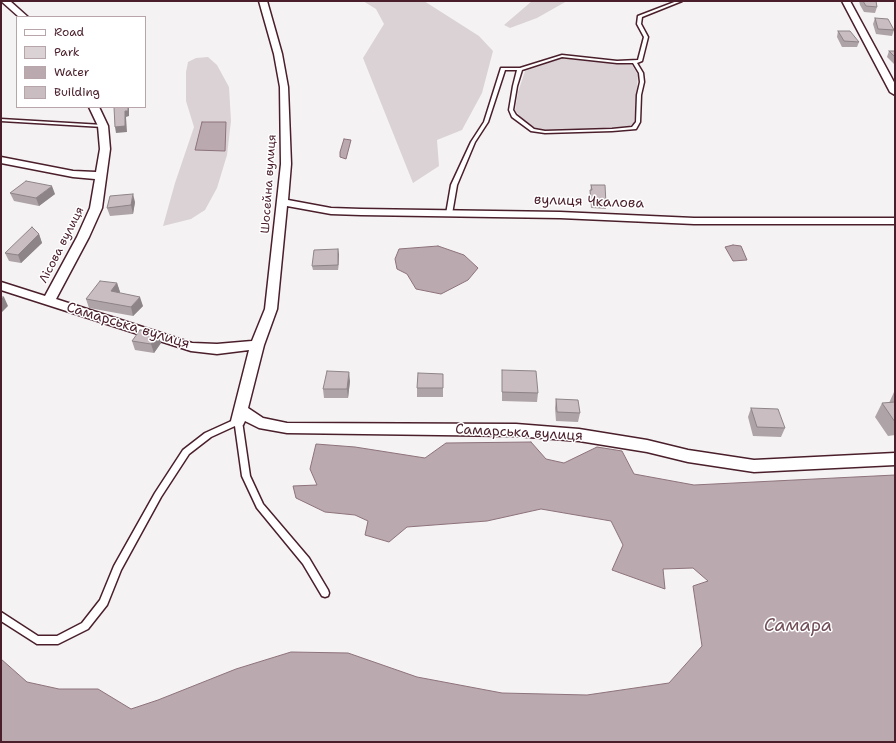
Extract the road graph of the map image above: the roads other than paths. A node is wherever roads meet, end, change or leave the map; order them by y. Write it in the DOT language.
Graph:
graph roads {
  1 [pos="5,1"];
  2 [pos="263,1"];
  3 [pos="680,1"];
  4 [pos="846,1"];
  5 [pos="23,16"];
  6 [pos="634,62"];
  7 [pos="520,69"];
  8 [pos="895,92"];
  9 [pos="94,108"];
  10 [pos="1,120"];
  11 [pos="103,126"];
  12 [pos="1,160"];
  13 [pos="101,176"];
  14 [pos="282,202"];
  15 [pos="448,214"];
  16 [pos="895,221"];
  17 [pos="1,286"];
  18 [pos="49,301"];
  19 [pos="257,345"];
  20 [pos="239,415"];
  21 [pos="895,459"];
  22 [pos="325,593"];
  23 [pos="1,616"];
  1 -- 5 [label="street"];
  2 -- 14 [label="street, Шосейна вулиця"];
  3 -- 6 [label="lane"];
  4 -- 8 [label="street"];
  6 -- 7 [label="lane"];
  6 -- 7 [label="lane"];
  7 -- 15 [label="lane"];
  9 -- 11 [label="street, Лісова вулиця"];
  10 -- 11 [label="lane"];
  11 -- 13 [label="street, Лісова вулиця"];
  12 -- 13 [label="street"];
  13 -- 18 [label="street, Лісова вулиця"];
  14 -- 15 [label="street, вулиця Чкалова"];
  14 -- 19 [label="street, Шосейна вулиця"];
  15 -- 16 [label="street, вулиця Чкалова"];
  17 -- 18 [label="street, Самарська вулиця"];
  18 -- 19 [label="street, Самарська вулиця"];
  19 -- 20 [label="street, Шосейна вулиця"];
  20 -- 21 [label="street, Самарська вулиця"];
  20 -- 22 [label="lane"];
  20 -- 23 [label="lane"];
}
